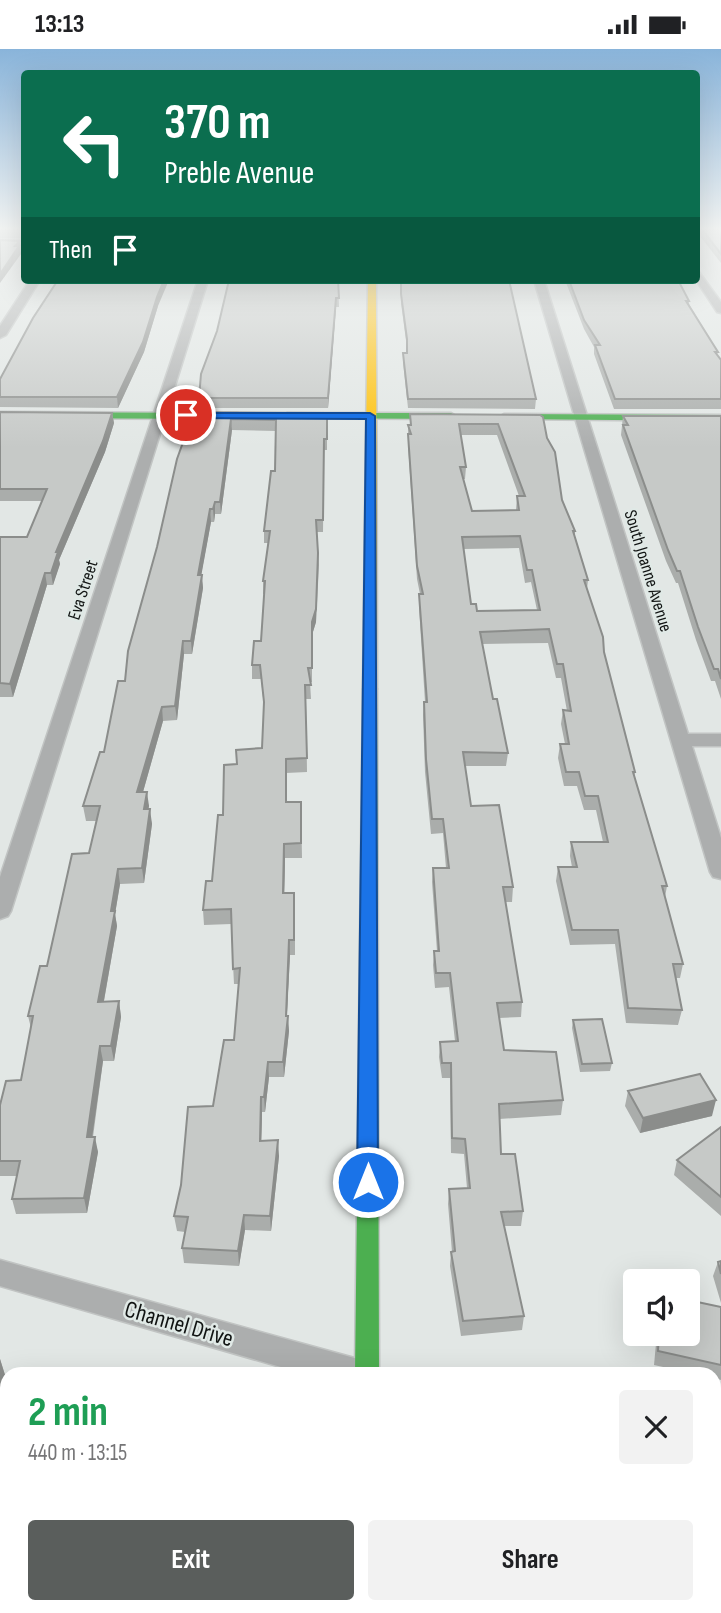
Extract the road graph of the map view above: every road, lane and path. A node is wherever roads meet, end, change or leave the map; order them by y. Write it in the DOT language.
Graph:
graph roads {
  1 [pos="21,302"];
  2 [pos="196,302"];
  3 [pos="372,302"];
  4 [pos="546,302"];
  5 [pos="0,335"];
  6 [pos="0,415"];
  7 [pos="159,415"];
  8 [pos="370,416"];
  9 [pos="580,417"];
  10 [pos="721,418"];
  11 [pos="680,740"];
  12 [pos="721,740"];
  13 [pos="721,872"];
  14 [pos="0,911"];
  15 [pos="0,1273"];
  16 [pos="333,1367"];
  17 [pos="367,1367"];
  1 -- 5 [label="street"];
  2 -- 7 [label="street, Eva Street"];
  3 -- 8 [label="street"];
  4 -- 9 [label="street, South Joanne Avenue"];
  6 -- 7 [label="street"];
  7 -- 8 [label="street"];
  7 -- 14 [label="street, Eva Street"];
  8 -- 9 [label="street"];
  8 -- 17 [label="street"];
  9 -- 10 [label="street"];
  9 -- 11 [label="street, South Joanne Avenue"];
  11 -- 12 [label="street"];
  11 -- 13 [label="street, South Joanne Avenue"];
  15 -- 16 [label="street, Channel Drive"];
}
